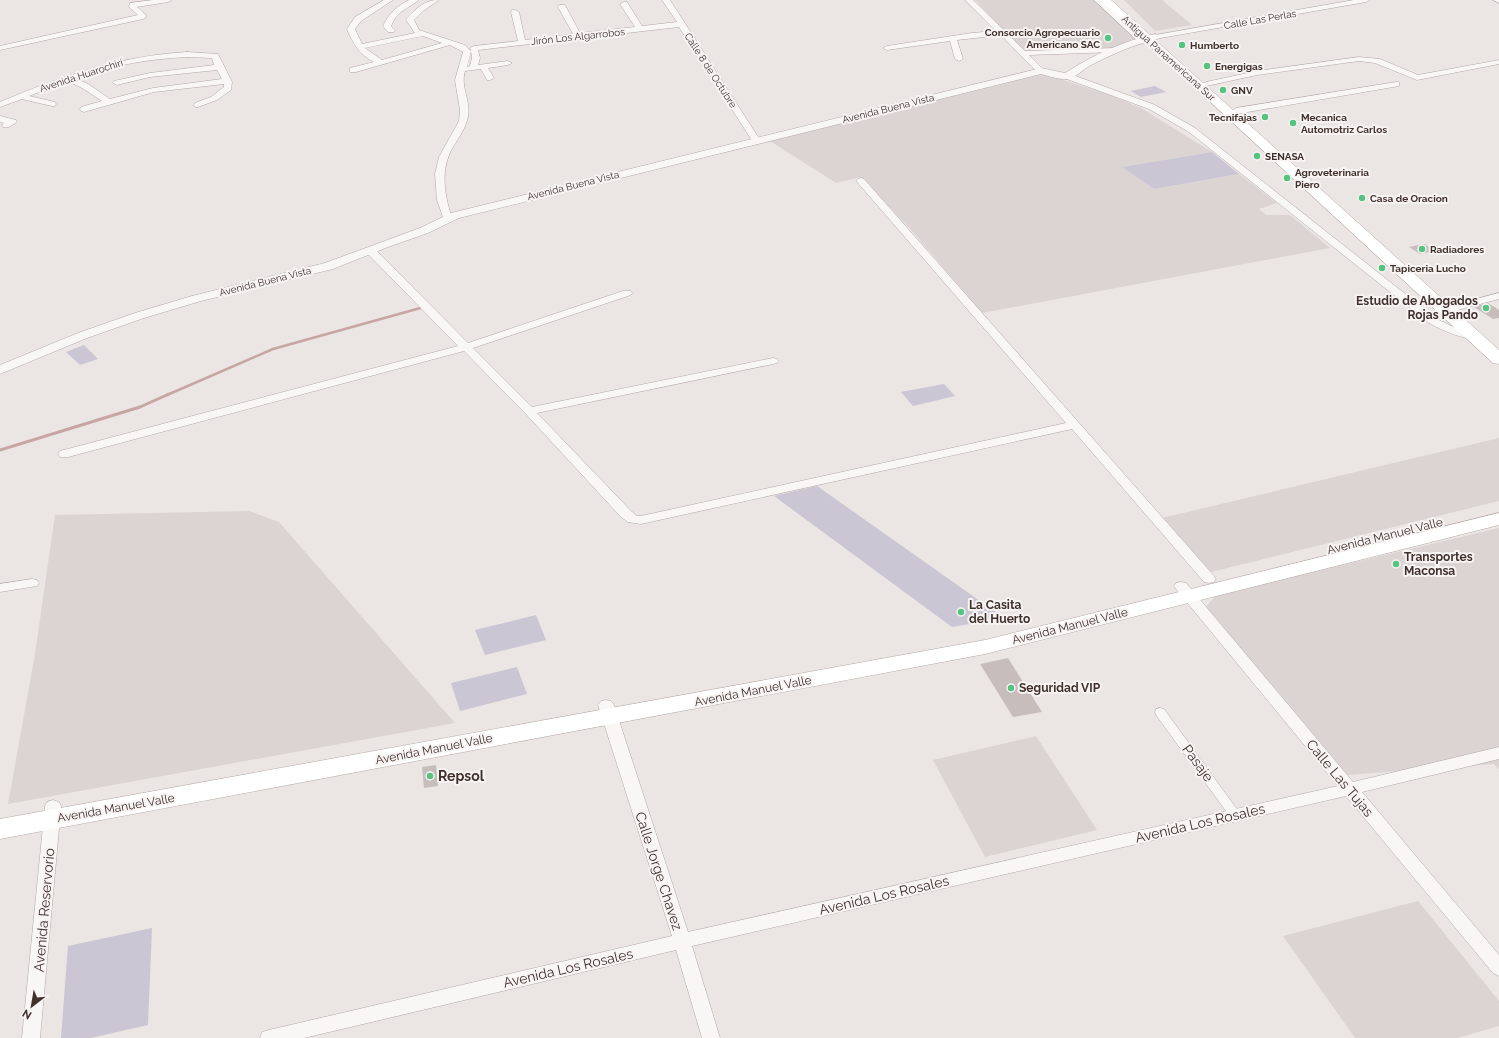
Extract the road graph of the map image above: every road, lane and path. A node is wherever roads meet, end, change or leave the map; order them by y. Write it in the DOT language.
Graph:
graph roads {
  1 [pos="168,0"];
  2 [pos="389,0"];
  3 [pos="415,0"];
  4 [pos="435,0"];
  5 [pos="666,0"];
  6 [pos="969,0"];
  7 [pos="1098,0"];
  8 [pos="1105,0"];
  9 [pos="1112,0"];
  10 [pos="1366,0"];
  11 [pos="624,4"];
  12 [pos="562,7"];
  13 [pos="515,12"];
  14 [pos="682,24"];
  15 [pos="640,29"];
  16 [pos="391,30"];
  17 [pos="1002,33"];
  18 [pos="422,34"];
  19 [pos="578,36"];
  20 [pos="953,38"];
  21 [pos="1148,39"];
  22 [pos="450,43"];
  23 [pos="522,43"];
  24 [pos="360,47"];
  25 [pos="0,48"];
  26 [pos="887,48"];
  27 [pos="1115,50"];
  28 [pos="1022,53"];
  29 [pos="959,59"];
  30 [pos="381,62"];
  31 [pos="1499,62"];
  32 [pos="508,63"];
  33 [pos="483,66"];
  34 [pos="219,67"];
  35 [pos="473,68"];
  36 [pos="353,70"];
  37 [pos="461,70"];
  38 [pos="1041,71"];
  39 [pos="108,75"];
  40 [pos="1067,76"];
  41 [pos="69,78"];
  42 [pos="490,78"];
  43 [pos="227,81"];
  44 [pos="1206,84"];
  45 [pos="1396,84"];
  46 [pos="21,96"];
  47 [pos="131,97"];
  48 [pos="110,103"];
  49 [pos="52,104"];
  50 [pos="0,105"];
  51 [pos="198,105"];
  52 [pos="84,109"];
  53 [pos="1236,111"];
  54 [pos="756,140"];
  55 [pos="1305,178"];
  56 [pos="861,180"];
  57 [pos="447,218"];
  58 [pos="370,250"];
  59 [pos="627,293"];
  60 [pos="1499,296"];
  61 [pos="1454,308"];
  62 [pos="1473,336"];
  63 [pos="466,347"];
  64 [pos="1497,352"];
  65 [pos="773,361"];
  66 [pos="0,370"];
  67 [pos="529,411"];
  68 [pos="1075,425"];
  69 [pos="64,454"];
  70 [pos="1499,509"];
  71 [pos="1499,519"];
  72 [pos="1209,579"];
  73 [pos="32,583"];
  74 [pos="0,588"];
  75 [pos="1186,591"];
  76 [pos="608,711"];
  77 [pos="1160,712"];
  78 [pos="1499,753"];
  79 [pos="1349,789"];
  80 [pos="53,812"];
  81 [pos="1235,815"];
  82 [pos="0,816"];
  83 [pos="0,829"];
  84 [pos="682,941"];
  85 [pos="1499,968"];
  86 [pos="31,1038"];
  87 [pos="269,1038"];
  88 [pos="711,1038"];
  1 -- 25 [label="street"];
  2 -- 24 [label="street"];
  3 -- 16 [label="street"];
  4 -- 18 [label="street"];
  5 -- 14 [label="street, Calle 8 de Octubre"];
  6 -- 17 [label="street"];
  7 -- 21 [label="street"];
  8 -- 21 [label="main road, Antigua Panamericana Sur"];
  9 -- 21 [label="main road, Antigua Panamericana Sur"];
  10 -- 21 [label="street, Calle Las Perlas"];
  11 -- 15 [label="street"];
  12 -- 19 [label="street"];
  13 -- 23 [label="street"];
  14 -- 15 [label="street, Jirón Los Algarrobos"];
  14 -- 54 [label="street, Calle 8 de Octubre"];
  15 -- 19 [label="street, Jirón Los Algarrobos"];
  17 -- 20 [label="street"];
  17 -- 28 [label="street"];
  18 -- 22 [label="street"];
  18 -- 24 [label="street"];
  19 -- 23 [label="street, Jirón Los Algarrobos"];
  20 -- 26 [label="street"];
  20 -- 29 [label="street"];
  21 -- 27 [label="street"];
  21 -- 44 [label="main road, Antigua Panamericana Sur"];
  21 -- 55 [label="main road, Antigua Panamericana Sur"];
  22 -- 30 [label="street"];
  22 -- 37 [label="street"];
  23 -- 35 [label="street, Jirón Los Algarrobos"];
  24 -- 30 [label="street"];
  27 -- 28 [label="street"];
  27 -- 40 [label="street"];
  28 -- 38 [label="street"];
  30 -- 36 [label="street"];
  31 -- 44 [label="street"];
  32 -- 33 [label="street"];
  33 -- 35 [label="street"];
  33 -- 42 [label="street"];
  34 -- 39 [label="street"];
  34 -- 39 [label="street, Avenida Huarochirí"];
  34 -- 43 [label="street"];
  35 -- 37 [label="street"];
  37 -- 57 [label="street"];
  38 -- 40 [label="street, Avenida Buena Vista"];
  38 -- 54 [label="street, Avenida Buena Vista"];
  39 -- 41 [label="street, Avenida Huarochirí"];
  39 -- 47 [label="street"];
  40 -- 62 [label="street"];
  41 -- 46 [label="street, Avenida Huarochirí"];
  41 -- 48 [label="street"];
  43 -- 47 [label="street"];
  43 -- 51 [label="street"];
  44 -- 53 [label="main road, Antigua Panamericana Sur"];
  45 -- 53 [label="street"];
  46 -- 49 [label="street"];
  46 -- 50 [label="street, Avenida Huarochirí"];
  47 -- 48 [label="street"];
  48 -- 52 [label="street"];
  53 -- 55 [label="main road, Antigua Panamericana Sur"];
  54 -- 57 [label="street, Avenida Buena Vista"];
  55 -- 61 [label="main road, Antigua Panamericana Sur"];
  55 -- 62 [label="main road, Antigua Panamericana Sur"];
  56 -- 68 [label="street"];
  57 -- 58 [label="street, Avenida Buena Vista"];
  58 -- 63 [label="street"];
  58 -- 66 [label="street, Avenida Buena Vista"];
  59 -- 63 [label="street"];
  60 -- 61 [label="street"];
  61 -- 64 [label="main road, Antigua Panamericana Sur"];
  62 -- 64 [label="main road, Antigua Panamericana Sur"];
  63 -- 67 [label="street"];
  63 -- 69 [label="street"];
  65 -- 67 [label="street"];
  67 -- 68 [label="street"];
  68 -- 72 [label="street"];
  70 -- 72 [label="main road, Avenida Manuel Valle"];
  71 -- 75 [label="main road, Avenida Manuel Valle"];
  72 -- 75 [label="main road, Avenida Manuel Valle"];
  73 -- 74 [label="street"];
  75 -- 76 [label="main road, Avenida Manuel Valle"];
  75 -- 79 [label="street, Calle Las Tujas"];
  76 -- 80 [label="main road, Avenida Manuel Valle"];
  76 -- 84 [label="street, Calle Jorge Chavez"];
  77 -- 81 [label="street, Pasaje"];
  78 -- 79 [label="street, Avenida Los Rosales"];
  79 -- 81 [label="street, Avenida Los Rosales"];
  79 -- 85 [label="street, Calle Las Tujas"];
  80 -- 82 [label="main road, Avenida Manuel Valle"];
  80 -- 83 [label="main road, Avenida Manuel Valle"];
  80 -- 86 [label="street, Avenida Reservorio"];
  81 -- 84 [label="street, Avenida Los Rosales"];
  84 -- 87 [label="street, Avenida Los Rosales"];
  84 -- 88 [label="street, Calle Jorge Chavez"];
}
